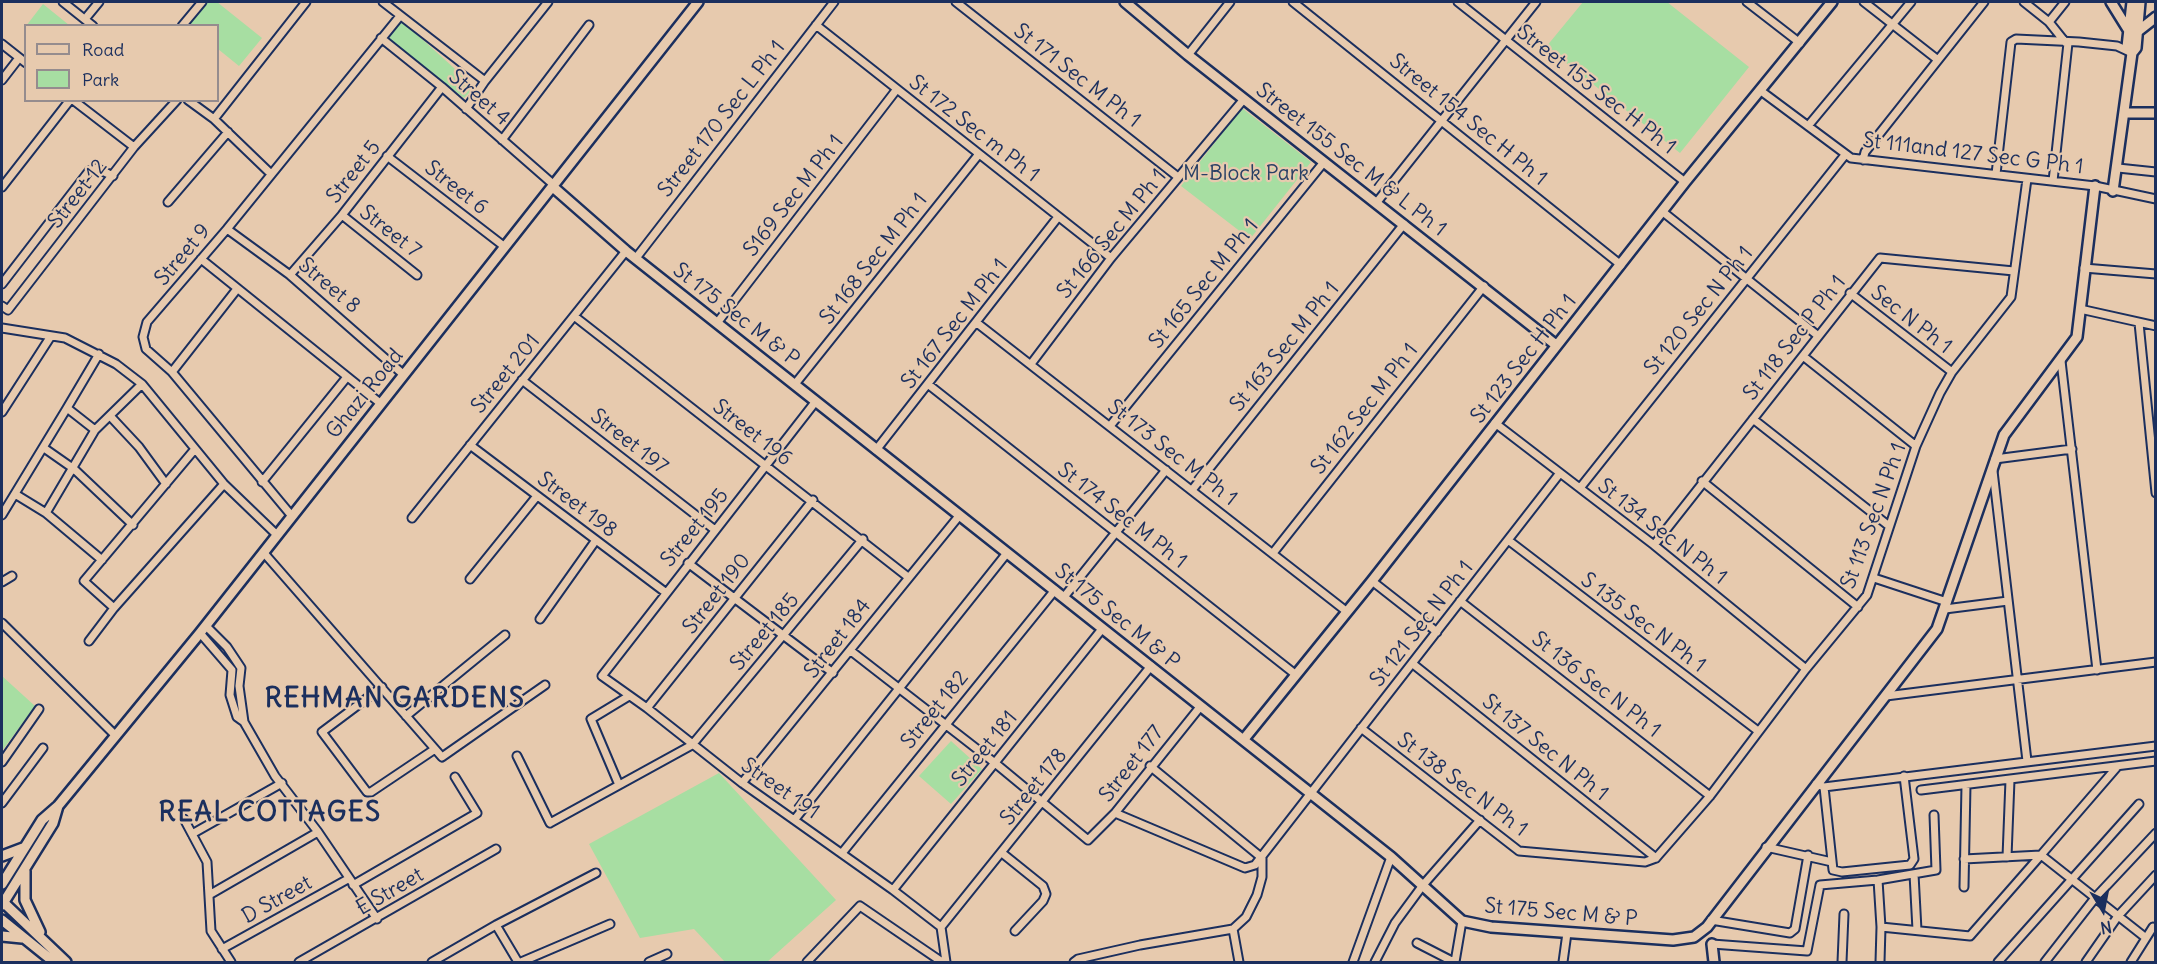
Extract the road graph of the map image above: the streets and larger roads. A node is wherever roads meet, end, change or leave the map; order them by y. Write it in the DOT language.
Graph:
graph roads {
  1 [pos="63,2"];
  2 [pos="99,2"];
  3 [pos="202,2"];
  4 [pos="306,2"];
  5 [pos="383,2"];
  6 [pos="546,2"];
  7 [pos="698,2"];
  8 [pos="834,2"];
  9 [pos="956,2"];
  10 [pos="1125,2"];
  11 [pos="1230,2"];
  12 [pos="1293,2"];
  13 [pos="1458,2"];
  14 [pos="1536,2"];
  15 [pos="1748,2"];
  16 [pos="1832,2"];
  17 [pos="1864,2"];
  18 [pos="1911,2"];
  19 [pos="1984,2"];
  20 [pos="2024,2"];
  21 [pos="2065,2"];
  22 [pos="2111,2"];
  23 [pos="2132,2"];
  24 [pos="2140,2"];
  25 [pos="400,15"];
  26 [pos="2156,17"];
  27 [pos="85,19"];
  28 [pos="2049,22"];
  29 [pos="91,24"];
  30 [pos="184,24"];
  31 [pos="1893,24"];
  32 [pos="589,25"];
  33 [pos="816,25"];
  34 [pos="2133,32"];
  35 [pos="381,38"];
  36 [pos="1505,39"];
  37 [pos="1800,43"];
  38 [pos="2067,43"];
  39 [pos="2,44"];
  40 [pos="2132,53"];
  41 [pos="1188,55"];
  42 [pos="19,58"];
  43 [pos="1938,60"];
  44 [pos="24,62"];
  45 [pos="2,80"];
  46 [pos="485,81"];
  47 [pos="442,87"];
  48 [pos="897,89"];
  49 [pos="1761,91"];
  50 [pos="1244,99"];
  51 [pos="70,102"];
  52 [pos="75,102"];
  53 [pos="175,102"];
  54 [pos="191,102"];
  55 [pos="466,109"];
  56 [pos="2126,112"];
  57 [pos="2156,112"];
  58 [pos="214,118"];
  59 [pos="1441,119"];
  60 [pos="1808,126"];
  61 [pos="228,132"];
  62 [pos="502,140"];
  63 [pos="134,147"];
  64 [pos="979,154"];
  65 [pos="387,156"];
  66 [pos="1845,156"];
  67 [pos="1863,160"];
  68 [pos="1324,162"];
  69 [pos="2118,168"];
  70 [pos="2156,172"];
  71 [pos="270,173"];
  72 [pos="1996,174"];
  73 [pos="113,176"];
  74 [pos="1178,177"];
  75 [pos="2027,179"];
  76 [pos="2052,181"];
  77 [pos="1685,182"];
  78 [pos="554,186"];
  79 [pos="2095,186"];
  80 [pos="2,187"];
  81 [pos="2113,191"];
  82 [pos="2156,199"];
  83 [pos="168,202"];
  84 [pos="1377,202"];
  85 [pos="1663,212"];
  86 [pos="342,215"];
  87 [pos="1058,217"];
  88 [pos="1404,224"];
  89 [pos="227,229"];
  90 [pos="506,247"];
  91 [pos="626,251"];
  92 [pos="636,258"];
  93 [pos="1112,258"];
  94 [pos="201,259"];
  95 [pos="1621,265"];
  96 [pos="2084,268"];
  97 [pos="2014,271"];
  98 [pos="2156,274"];
  99 [pos="290,275"];
  100 [pos="417,275"];
  101 [pos="1746,278"];
  102 [pos="2,284"];
  103 [pos="1484,286"];
  104 [pos="237,289"];
  105 [pos="1850,293"];
  106 [pos="5,308"];
  107 [pos="2080,309"];
  108 [pos="574,316"];
  109 [pos="717,322"];
  110 [pos="2139,322"];
  111 [pos="977,323"];
  112 [pos="2156,326"];
  113 [pos="2,328"];
  114 [pos="1816,335"];
  115 [pos="51,336"];
  116 [pos="1556,345"];
  117 [pos="99,354"];
  118 [pos="1803,356"];
  119 [pos="2061,361"];
  120 [pos="1032,364"];
  121 [pos="172,372"];
  122 [pos="1952,372"];
  123 [pos="404,375"];
  124 [pos="347,377"];
  125 [pos="522,380"];
  126 [pos="142,384"];
  127 [pos="795,384"];
  128 [pos="929,385"];
  129 [pos="816,401"];
  130 [pos="380,403"];
  131 [pos="68,408"];
  132 [pos="2,412"];
  133 [pos="111,417"];
  134 [pos="1753,419"];
  135 [pos="1495,423"];
  136 [pos="1110,426"];
  137 [pos="94,430"];
  138 [pos="470,445"];
  139 [pos="1917,446"];
  140 [pos="44,448"];
  141 [pos="195,449"];
  142 [pos="2072,449"];
  143 [pos="876,450"];
  144 [pos="1993,462"];
  145 [pos="767,465"];
  146 [pos="74,469"];
  147 [pos="1166,470"];
  148 [pos="1560,473"];
  149 [pos="1702,481"];
  150 [pos="262,482"];
  151 [pos="166,484"];
  152 [pos="224,484"];
  153 [pos="1580,488"];
  154 [pos="1192,490"];
  155 [pos="2156,493"];
  156 [pos="15,494"];
  157 [pos="537,496"];
  158 [pos="813,500"];
  159 [pos="46,513"];
  160 [pos="2,515"];
  161 [pos="291,515"];
  162 [pos="959,516"];
  163 [pos="412,518"];
  164 [pos="133,525"];
  165 [pos="1889,526"];
  166 [pos="715,530"];
  167 [pos="1116,532"];
  168 [pos="277,535"];
  169 [pos="863,539"];
  170 [pos="596,540"];
  171 [pos="1508,540"];
  172 [pos="1654,545"];
  173 [pos="264,553"];
  174 [pos="1007,553"];
  175 [pos="1273,553"];
  176 [pos="102,560"];
  177 [pos="688,563"];
  178 [pos="12,576"];
  179 [pos="908,577"];
  180 [pos="1874,578"];
  181 [pos="470,579"];
  182 [pos="1372,581"];
  183 [pos="2,582"];
  184 [pos="1055,590"];
  185 [pos="665,592"];
  186 [pos="1064,597"];
  187 [pos="734,598"];
  188 [pos="1460,601"];
  189 [pos="2008,601"];
  190 [pos="1946,606"];
  191 [pos="1858,607"];
  192 [pos="114,608"];
  193 [pos="1346,611"];
  194 [pos="540,619"];
  195 [pos="2,623"];
  196 [pos="203,629"];
  197 [pos="1102,629"];
  198 [pos="1437,633"];
  199 [pos="505,635"];
  200 [pos="783,638"];
  201 [pos="89,641"];
  202 [pos="851,651"];
  203 [pos="2156,662"];
  204 [pos="1413,664"];
  205 [pos="1151,666"];
  206 [pos="1806,669"];
  207 [pos="2097,670"];
  208 [pos="833,673"];
  209 [pos="1295,674"];
  210 [pos="602,676"];
  211 [pos="2018,680"];
  212 [pos="545,685"];
  213 [pos="382,687"];
  214 [pos="899,688"];
  215 [pos="629,696"];
  216 [pos="1887,696"];
  217 [pos="1200,707"];
  218 [pos="647,708"];
  219 [pos="39,709"];
  220 [pos="406,716"];
  221 [pos="944,723"];
  222 [pos="1361,728"];
  223 [pos="1758,731"];
  224 [pos="116,736"];
  225 [pos="1244,739"];
  226 [pos="692,745"];
  227 [pos="2156,746"];
  228 [pos="43,748"];
  229 [pos="435,749"];
  230 [pos="517,756"];
  231 [pos="2028,761"];
  232 [pos="2156,761"];
  233 [pos="2,762"];
  234 [pos="995,763"];
  235 [pos="1150,766"];
  236 [pos="2117,766"];
  237 [pos="1904,776"];
  238 [pos="454,777"];
  239 [pos="2010,780"];
  240 [pos="282,783"];
  241 [pos="742,783"];
  242 [pos="619,785"];
  243 [pos="1820,785"];
  244 [pos="1966,785"];
  245 [pos="1921,790"];
  246 [pos="1311,795"];
  247 [pos="1710,796"];
  248 [pos="2,803"];
  249 [pos="1044,803"];
  250 [pos="2139,804"];
  251 [pos="58,806"];
  252 [pos="1116,813"];
  253 [pos="1934,815"];
  254 [pos="184,819"];
  255 [pos="795,819"];
  256 [pos="1480,820"];
  257 [pos="318,832"];
  258 [pos="2156,833"];
  259 [pos="192,834"];
  260 [pos="1766,847"];
  261 [pos="23,848"];
  262 [pos="496,849"];
  263 [pos="842,853"];
  264 [pos="1002,853"];
  265 [pos="2,855"];
  266 [pos="1808,855"];
  267 [pos="2041,855"];
  268 [pos="1390,856"];
  269 [pos="2007,856"];
  270 [pos="1262,858"];
  271 [pos="1656,858"];
  272 [pos="1964,859"];
  273 [pos="1832,862"];
  274 [pos="25,868"];
  275 [pos="596,873"];
  276 [pos="1914,874"];
  277 [pos="2156,875"];
  278 [pos="2071,879"];
  279 [pos="1878,880"];
  280 [pos="350,882"];
  281 [pos="2,884"];
  282 [pos="1423,885"];
  283 [pos="1964,887"];
  284 [pos="893,890"];
  285 [pos="209,895"];
  286 [pos="2095,898"];
  287 [pos="2,903"];
  288 [pos="1844,914"];
  289 [pos="2118,916"];
  290 [pos="377,919"];
  291 [pos="2,920"];
  292 [pos="1462,921"];
  293 [pos="1709,923"];
  294 [pos="610,924"];
  295 [pos="496,925"];
  296 [pos="941,927"];
  297 [pos="1881,927"];
  298 [pos="2156,928"];
  299 [pos="1233,929"];
  300 [pos="1917,930"];
  301 [pos="1015,931"];
  302 [pos="1567,933"];
  303 [pos="2,936"];
  304 [pos="24,938"];
  305 [pos="44,939"];
  306 [pos="2146,939"];
  307 [pos="1417,944"];
  308 [pos="1712,944"];
  309 [pos="222,949"];
  310 [pos="450,954"];
  311 [pos="667,954"];
  312 [pos="655,962"];
  313 [pos="54,963"];
  314 [pos="66,963"];
  315 [pos="231,963"];
  316 [pos="299,963"];
  317 [pos="432,963"];
  318 [pos="455,963"];
  319 [pos="519,963"];
  320 [pos="807,963"];
  321 [pos="944,963"];
  322 [pos="1074,963"];
  323 [pos="1239,963"];
  324 [pos="1353,963"];
  325 [pos="1375,963"];
  326 [pos="1455,963"];
  327 [pos="1563,963"];
  328 [pos="1714,963"];
  329 [pos="1842,963"];
  330 [pos="1880,963"];
  331 [pos="1998,963"];
  332 [pos="2044,963"];
  333 [pos="2086,963"];
  334 [pos="2131,963"];
  1 -- 27 [label="street"];
  2 -- 27 [label="street"];
  3 -- 30 [label="street"];
  4 -- 58 [label="street"];
  5 -- 25 [label="street"];
  6 -- 46 [label="street"];
  7 -- 78 [label="street, Ghazi Road"];
  8 -- 33 [label="street, Street 170 Sec L Ph 1"];
  9 -- 74 [label="street, St 171 Sec M Ph 1"];
  10 -- 41 [label="street, Street 155 Sec M & L Ph 1"];
  11 -- 41 [label="street"];
  12 -- 59 [label="street, Street 154 Sec H Ph 1"];
  13 -- 36 [label="street, Street 153 Sec H Ph 1"];
  14 -- 36 [label="street"];
  15 -- 37 [label="street"];
  16 -- 37 [label="street, St 123 Sec H Ph 1"];
  17 -- 31 [label="street"];
  18 -- 31 [label="street"];
  19 -- 43 [label="street"];
  20 -- 28 [label="street"];
  21 -- 28 [label="street"];
  22 -- 34 [label="street"];
  23 -- 34 [label="street"];
  24 -- 34 [label="street"];
  25 -- 35 [label="street, Street 9"];
  25 -- 46 [label="street"];
  26 -- 34 [label="street"];
  27 -- 29 [label="street"];
  28 -- 38 [label="street"];
  31 -- 43 [label="street"];
  31 -- 60 [label="street"];
  32 -- 62 [label="street"];
  33 -- 48 [label="street, St 172 Sec m Ph 1"];
  33 -- 92 [label="street, Street 170 Sec L Ph 1"];
  34 -- 40 [label="street"];
  35 -- 47 [label="street, Street 4"];
  35 -- 71 [label="street, Street 9"];
  36 -- 59 [label="street"];
  36 -- 77 [label="street, Street 153 Sec H Ph 1"];
  37 -- 49 [label="street, St 123 Sec H Ph 1"];
  38 -- 40 [label="street"];
  38 -- 72 [label="street"];
  38 -- 76 [label="street"];
  39 -- 42 [label="street"];
  40 -- 56 [label="street"];
  41 -- 50 [label="street, Street 155 Sec M & L Ph 1"];
  42 -- 44 [label="street"];
  42 -- 45 [label="street"];
  43 -- 67 [label="street"];
  46 -- 55 [label="street"];
  47 -- 55 [label="street, Street 4"];
  47 -- 65 [label="street, Street 5"];
  48 -- 64 [label="street, St 172 Sec m Ph 1"];
  48 -- 109 [label="street, S169 Sec M Ph 1"];
  49 -- 60 [label="street, St 111and 127 Sec G Ph 1"];
  49 -- 77 [label="street, St 123 Sec H Ph 1"];
  50 -- 68 [label="street, Street 155 Sec M & L Ph 1"];
  50 -- 74 [label="street, St 166 Sec M Ph 1"];
  51 -- 80 [label="street"];
  52 -- 63 [label="street"];
  53 -- 63 [label="street, Street 12"];
  54 -- 58 [label="street"];
  55 -- 62 [label="street, Street 4"];
  56 -- 57 [label="street"];
  56 -- 69 [label="street"];
  58 -- 61 [label="street"];
  59 -- 84 [label="street"];
  59 -- 95 [label="street, Street 154 Sec H Ph 1"];
  60 -- 66 [label="street, St 111and 127 Sec G Ph 1"];
  61 -- 71 [label="street"];
  61 -- 83 [label="street"];
  62 -- 78 [label="street, Street 4"];
  63 -- 73 [label="street, Street 12"];
  64 -- 87 [label="street, St 172 Sec m Ph 1"];
  64 -- 127 [label="street, St 168 Sec M Ph 1"];
  65 -- 86 [label="street, Street 5"];
  65 -- 90 [label="street, Street 6"];
  66 -- 67 [label="street, St 111and 127 Sec G Ph 1"];
  66 -- 101 [label="street, St 120 Sec N Ph 1"];
  67 -- 72 [label="street, St 111and 127 Sec G Ph 1"];
  68 -- 84 [label="street, Street 155 Sec M & L Ph 1"];
  68 -- 136 [label="street, St 165 Sec M Ph 1"];
  69 -- 70 [label="street"];
  69 -- 81 [label="street"];
  71 -- 89 [label="street, Street 9"];
  72 -- 75 [label="street, St 111and 127 Sec G Ph 1"];
  73 -- 102 [label="street"];
  73 -- 106 [label="street, Street 12"];
  74 -- 93 [label="street, St 166 Sec M Ph 1"];
  75 -- 76 [label="street, St 111and 127 Sec G Ph 1"];
  75 -- 97 [label="street, St 113 Sec N Ph 1"];
  76 -- 79 [label="street, St 111and 127 Sec G Ph 1"];
  77 -- 85 [label="street, St 123 Sec H Ph 1"];
  78 -- 90 [label="street, Ghazi Road"];
  78 -- 91 [label="street, St 175 Sec M & P"];
  79 -- 81 [label="street, St 111and 127 Sec G Ph 1"];
  79 -- 96 [label="street"];
  81 -- 82 [label="street, St 111and 127 Sec G Ph 1"];
  84 -- 88 [label="street, Street 155 Sec M & L Ph 1"];
  85 -- 95 [label="street, St 123 Sec H Ph 1"];
  85 -- 101 [label="street"];
  86 -- 99 [label="street, Street 5"];
  86 -- 100 [label="street, Street 7"];
  87 -- 93 [label="street, St 172 Sec m Ph 1"];
  87 -- 111 [label="street, St 167 Sec M Ph 1"];
  88 -- 103 [label="street, Street 155 Sec M & L Ph 1"];
  88 -- 154 [label="street, St 163 Sec M Ph 1"];
  89 -- 94 [label="street, Street 9"];
  89 -- 99 [label="street, Street 8"];
  90 -- 123 [label="street, Ghazi Road"];
  91 -- 92 [label="street, St 175 Sec M & P"];
  91 -- 108 [label="street, Street 201"];
  92 -- 109 [label="street, St 175 Sec M & P"];
  93 -- 120 [label="street, St 166 Sec M Ph 1"];
  94 -- 104 [label="street"];
  94 -- 121 [label="street, Street 9"];
  95 -- 116 [label="street, St 123 Sec H Ph 1"];
  96 -- 98 [label="street"];
  96 -- 107 [label="street"];
  97 -- 105 [label="street, St 118 Sec P Ph 1"];
  97 -- 122 [label="street, St 113 Sec N Ph 1"];
  99 -- 123 [label="street, Street 8"];
  101 -- 114 [label="street"];
  101 -- 153 [label="street, St 120 Sec N Ph 1"];
  103 -- 116 [label="street, Street 155 Sec M & L Ph 1"];
  103 -- 175 [label="street, St 162 Sec M Ph 1"];
  104 -- 121 [label="street"];
  104 -- 124 [label="street"];
  105 -- 114 [label="street, St 118 Sec P Ph 1"];
  105 -- 122 [label="street, Sec N Ph 1"];
  107 -- 110 [label="street"];
  107 -- 119 [label="street"];
  108 -- 125 [label="street, Street 201"];
  108 -- 145 [label="street, Street 196"];
  109 -- 127 [label="street, St 175 Sec M & P"];
  110 -- 112 [label="street"];
  110 -- 155 [label="street"];
  111 -- 120 [label="street, St 173 Sec M Ph 1"];
  111 -- 128 [label="street, St 167 Sec M Ph 1"];
  113 -- 115 [label="street"];
  114 -- 118 [label="street, St 118 Sec P Ph 1"];
  115 -- 117 [label="street"];
  115 -- 132 [label="street"];
  116 -- 135 [label="street, St 123 Sec H Ph 1"];
  117 -- 126 [label="street"];
  117 -- 131 [label="street"];
  118 -- 134 [label="street, St 118 Sec P Ph 1"];
  118 -- 139 [label="street"];
  119 -- 142 [label="street"];
  119 -- 144 [label="street"];
  120 -- 136 [label="street, St 173 Sec M Ph 1"];
  121 -- 150 [label="street, Street 9"];
  122 -- 139 [label="street, St 113 Sec N Ph 1"];
  123 -- 130 [label="street, Ghazi Road"];
  124 -- 130 [label="street"];
  124 -- 150 [label="street"];
  125 -- 138 [label="street, Street 201"];
  125 -- 166 [label="street, Street 197"];
  126 -- 133 [label="street"];
  126 -- 141 [label="street"];
  127 -- 129 [label="street, St 175 Sec M & P"];
  128 -- 143 [label="street, St 167 Sec M Ph 1"];
  128 -- 167 [label="street, St 174 Sec M Ph 1"];
  129 -- 143 [label="street, St 175 Sec M & P"];
  129 -- 145 [label="street, Street 195"];
  130 -- 161 [label="street, Ghazi Road"];
  131 -- 137 [label="street"];
  131 -- 140 [label="street"];
  133 -- 137 [label="street"];
  133 -- 151 [label="street"];
  134 -- 149 [label="street, St 118 Sec P Ph 1"];
  134 -- 165 [label="street"];
  135 -- 148 [label="street, St 134 Sec N Ph 1"];
  135 -- 182 [label="street, St 123 Sec H Ph 1"];
  136 -- 147 [label="street, St 173 Sec M Ph 1"];
  137 -- 146 [label="street"];
  138 -- 157 [label="street, Street 198"];
  138 -- 163 [label="street, Street 201"];
  139 -- 165 [label="street, St 113 Sec N Ph 1"];
  140 -- 146 [label="street"];
  140 -- 156 [label="street"];
  141 -- 151 [label="street"];
  141 -- 152 [label="street"];
  142 -- 144 [label="street"];
  142 -- 207 [label="street"];
  143 -- 162 [label="street, St 175 Sec M & P"];
  144 -- 189 [label="street"];
  144 -- 190 [label="street"];
  145 -- 158 [label="street, Street 196"];
  145 -- 166 [label="street, Street 195"];
  146 -- 159 [label="street"];
  146 -- 164 [label="street"];
  147 -- 154 [label="street, St 173 Sec M Ph 1"];
  147 -- 167 [label="street"];
  148 -- 153 [label="street, St 134 Sec N Ph 1"];
  148 -- 171 [label="street, St 121 Sec N Ph 1"];
  149 -- 172 [label="street, St 118 Sec P Ph 1"];
  149 -- 191 [label="street"];
  150 -- 161 [label="street, Street 9"];
  151 -- 164 [label="street"];
  152 -- 168 [label="street"];
  152 -- 192 [label="street"];
  153 -- 172 [label="street, St 134 Sec N Ph 1"];
  154 -- 175 [label="street, St 173 Sec M Ph 1"];
  156 -- 159 [label="street"];
  156 -- 160 [label="street"];
  157 -- 170 [label="street, Street 198"];
  157 -- 181 [label="street"];
  158 -- 169 [label="street, Street 196"];
  158 -- 187 [label="street, Street 190"];
  159 -- 176 [label="street"];
  161 -- 168 [label="street, Ghazi Road"];
  162 -- 174 [label="street, St 175 Sec M & P"];
  162 -- 179 [label="street, Street 184"];
  164 -- 176 [label="street"];
  165 -- 180 [label="street, St 113 Sec N Ph 1"];
  166 -- 177 [label="street, Street 195"];
  167 -- 186 [label="street"];
  167 -- 209 [label="street, St 174 Sec M Ph 1"];
  168 -- 173 [label="street, Ghazi Road"];
  169 -- 179 [label="street, Street 196"];
  169 -- 200 [label="street, Street 185"];
  170 -- 185 [label="street, Street 198"];
  170 -- 194 [label="street"];
  171 -- 188 [label="street, St 121 Sec N Ph 1"];
  171 -- 223 [label="street, S 135 Sec N Ph 1"];
  172 -- 206 [label="street, St 134 Sec N Ph 1"];
  173 -- 196 [label="street, Ghazi Road"];
  173 -- 213 [label="street"];
  174 -- 184 [label="street, St 175 Sec M & P"];
  174 -- 214 [label="street"];
  175 -- 193 [label="street, St 173 Sec M Ph 1"];
  176 -- 192 [label="street"];
  177 -- 185 [label="street, Street 195"];
  177 -- 187 [label="street"];
  178 -- 183 [label="street"];
  179 -- 202 [label="street, Street 184"];
  180 -- 190 [label="street"];
  180 -- 191 [label="street, St 113 Sec N Ph 1"];
  182 -- 193 [label="street, St 123 Sec H Ph 1"];
  182 -- 198 [label="street"];
  184 -- 186 [label="street, St 175 Sec M & P"];
  184 -- 221 [label="street, Street 182"];
  185 -- 210 [label="street, Street 195"];
  186 -- 197 [label="street, St 175 Sec M & P"];
  187 -- 200 [label="street"];
  187 -- 218 [label="street, Street 190"];
  188 -- 198 [label="street, St 121 Sec N Ph 1"];
  188 -- 247 [label="street, St 136 Sec N Ph 1"];
  189 -- 190 [label="street"];
  189 -- 211 [label="street"];
  190 -- 216 [label="street"];
  191 -- 206 [label="street, St 113 Sec N Ph 1"];
  192 -- 201 [label="street"];
  193 -- 209 [label="street, St 123 Sec H Ph 1"];
  195 -- 224 [label="street"];
  196 -- 224 [label="street, Ghazi Road"];
  196 -- 240 [label="street"];
  197 -- 205 [label="street, St 175 Sec M & P"];
  197 -- 234 [label="street, Street 181"];
  198 -- 204 [label="street, St 121 Sec N Ph 1"];
  199 -- 220 [label="street"];
  200 -- 208 [label="street"];
  200 -- 226 [label="street, Street 185"];
  202 -- 208 [label="street, Street 184"];
  202 -- 214 [label="street"];
  203 -- 207 [label="street"];
  204 -- 222 [label="street, St 121 Sec N Ph 1"];
  204 -- 271 [label="street, St 137 Sec N Ph 1"];
  205 -- 217 [label="street, St 175 Sec M & P"];
  205 -- 249 [label="street, Street 178"];
  206 -- 223 [label="street, St 113 Sec N Ph 1"];
  207 -- 211 [label="street"];
  208 -- 241 [label="street, Street 184"];
  209 -- 225 [label="street, St 123 Sec H Ph 1"];
  210 -- 215 [label="street, Street 191"];
  211 -- 216 [label="street"];
  211 -- 231 [label="street"];
  212 -- 229 [label="street"];
  213 -- 220 [label="street"];
  213 -- 229 [label="street"];
  214 -- 221 [label="street"];
  214 -- 255 [label="street"];
  215 -- 218 [label="street, Street 191"];
  215 -- 242 [label="street"];
  216 -- 243 [label="street"];
  217 -- 225 [label="street, St 175 Sec M & P"];
  217 -- 235 [label="street, Street 177"];
  218 -- 226 [label="street, Street 191"];
  219 -- 233 [label="street"];
  220 -- 229 [label="street"];
  221 -- 234 [label="street"];
  221 -- 263 [label="street, Street 182"];
  222 -- 246 [label="street, St 121 Sec N Ph 1"];
  222 -- 256 [label="street, St 138 Sec N Ph 1"];
  223 -- 247 [label="street, St 113 Sec N Ph 1"];
  224 -- 251 [label="street, Ghazi Road"];
  225 -- 246 [label="street, St 175 Sec M & P"];
  226 -- 241 [label="street, Street 191"];
  226 -- 242 [label="street"];
  227 -- 231 [label="street"];
  228 -- 248 [label="street"];
  230 -- 242 [label="street"];
  231 -- 237 [label="street"];
  232 -- 236 [label="street"];
  234 -- 249 [label="street"];
  234 -- 284 [label="street, Street 181"];
  235 -- 252 [label="street, Street 177"];
  235 -- 270 [label="street"];
  236 -- 239 [label="street"];
  236 -- 267 [label="street"];
  237 -- 243 [label="street"];
  237 -- 273 [label="street"];
  238 -- 280 [label="street, D Street"];
  239 -- 244 [label="street"];
  239 -- 269 [label="street"];
  240 -- 257 [label="street"];
  240 -- 259 [label="street"];
  241 -- 255 [label="street, Street 191"];
  243 -- 260 [label="street"];
  243 -- 273 [label="street"];
  244 -- 245 [label="street"];
  244 -- 272 [label="street"];
  246 -- 268 [label="street, St 175 Sec M & P"];
  246 -- 270 [label="street, St 121 Sec N Ph 1"];
  247 -- 271 [label="street, St 113 Sec N Ph 1"];
  249 -- 252 [label="street, Street 177"];
  249 -- 264 [label="street, Street 178"];
  250 -- 278 [label="street"];
  251 -- 261 [label="street, Ghazi Road"];
  251 -- 274 [label="street, Ghazi Road"];
  252 -- 270 [label="street"];
  253 -- 276 [label="street"];
  254 -- 259 [label="street"];
  255 -- 263 [label="street, Street 191"];
  256 -- 271 [label="street, St 138 Sec N Ph 1"];
  256 -- 282 [label="street"];
  257 -- 280 [label="street"];
  257 -- 285 [label="street"];
  258 -- 286 [label="street"];
  259 -- 285 [label="street"];
  260 -- 266 [label="street"];
  260 -- 293 [label="street"];
  261 -- 265 [label="street"];
  261 -- 281 [label="street, Ghazi Road"];
  262 -- 290 [label="street, E Street"];
  263 -- 284 [label="street, Street 191"];
  264 -- 296 [label="street, Street 178"];
  264 -- 301 [label="street"];
  266 -- 273 [label="street"];
  266 -- 293 [label="street"];
  267 -- 269 [label="street"];
  267 -- 278 [label="street"];
  267 -- 300 [label="street"];
  268 -- 282 [label="street, St 175 Sec M & P"];
  268 -- 324 [label="street"];
  269 -- 272 [label="street"];
  270 -- 299 [label="street"];
  272 -- 283 [label="street"];
  274 -- 287 [label="street, Ghazi Road"];
  274 -- 305 [label="street"];
  275 -- 295 [label="street"];
  276 -- 279 [label="street"];
  276 -- 300 [label="street"];
  277 -- 289 [label="street"];
  278 -- 286 [label="street"];
  278 -- 331 [label="street"];
  279 -- 297 [label="street"];
  279 -- 308 [label="street"];
  280 -- 290 [label="street"];
  280 -- 309 [label="street, D Street"];
  282 -- 292 [label="street, St 175 Sec M & P"];
  282 -- 325 [label="street"];
  284 -- 296 [label="street, Street 191"];
  285 -- 309 [label="street"];
  286 -- 289 [label="street"];
  286 -- 332 [label="street"];
  287 -- 305 [label="street"];
  288 -- 329 [label="street"];
  289 -- 306 [label="street"];
  289 -- 333 [label="street"];
  290 -- 316 [label="street, E Street"];
  291 -- 304 [label="street"];
  292 -- 302 [label="street, St 175 Sec M & P"];
  292 -- 326 [label="street"];
  293 -- 302 [label="street, St 175 Sec M & P"];
  294 -- 319 [label="street"];
  295 -- 310 [label="street"];
  295 -- 319 [label="street"];
  296 -- 321 [label="street"];
  297 -- 300 [label="street"];
  297 -- 330 [label="street"];
  298 -- 306 [label="street"];
  299 -- 322 [label="street"];
  299 -- 323 [label="street"];
  302 -- 327 [label="street"];
  303 -- 304 [label="street"];
  304 -- 313 [label="street"];
  305 -- 314 [label="street"];
  306 -- 334 [label="street"];
  307 -- 326 [label="street"];
  308 -- 328 [label="street"];
  309 -- 315 [label="street"];
  310 -- 317 [label="street"];
  310 -- 318 [label="street"];
  311 -- 312 [label="street"];
  320 -- 321 [label="street"];
}
